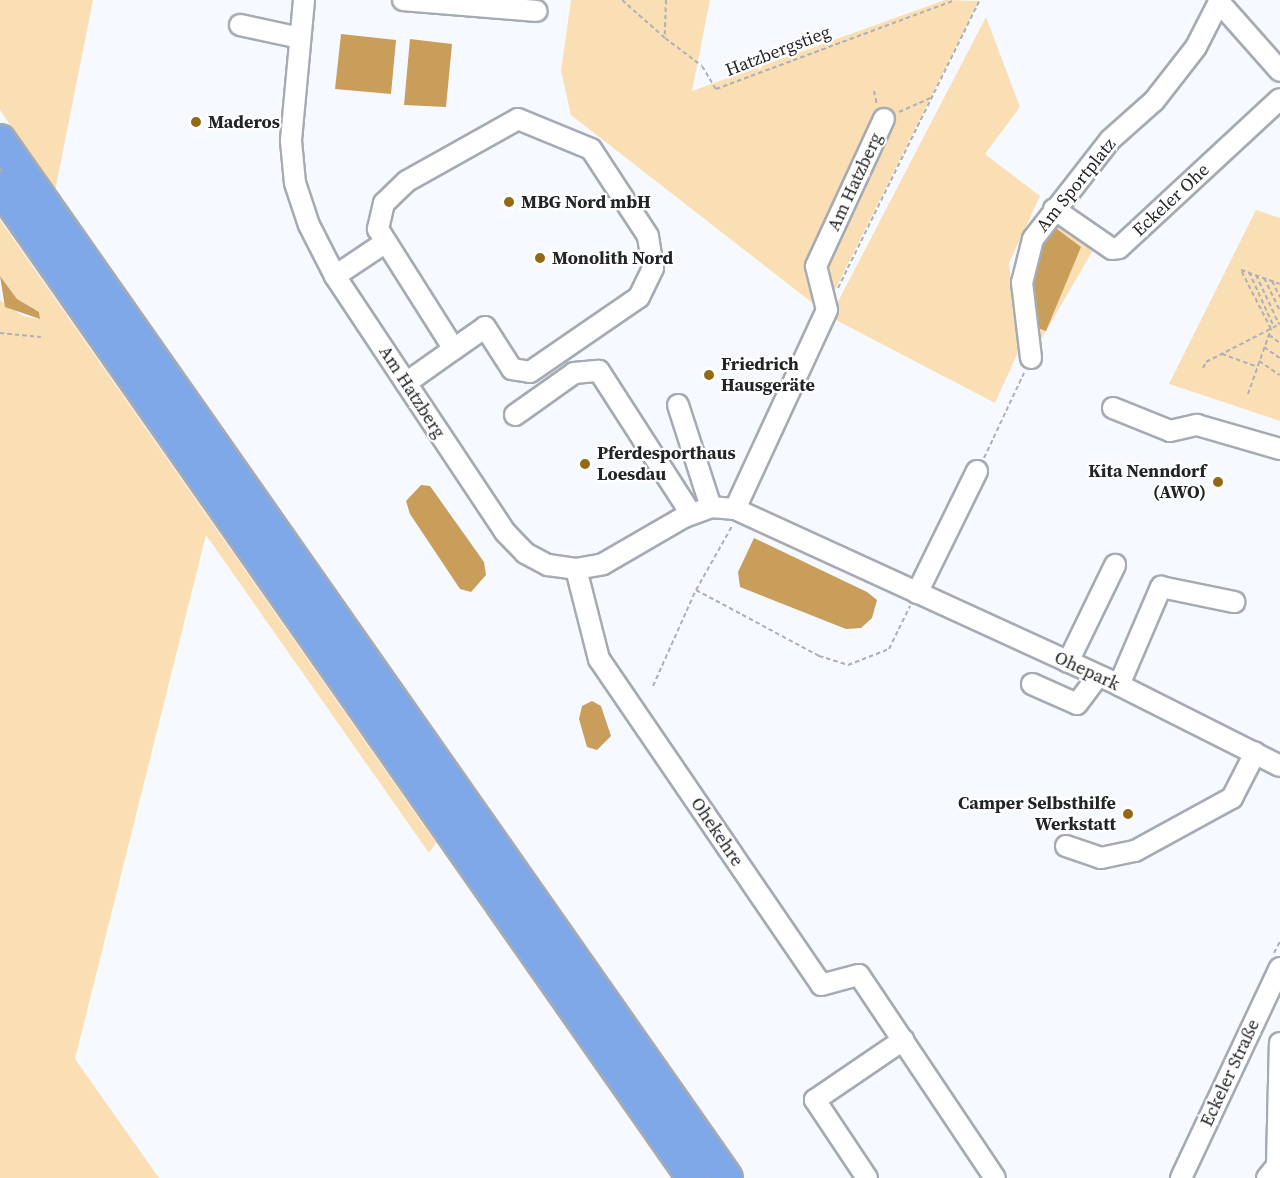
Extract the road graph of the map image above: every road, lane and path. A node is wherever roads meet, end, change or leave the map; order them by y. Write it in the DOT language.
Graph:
graph roads {
  1 [pos="304,0"];
  2 [pos="403,0"];
  3 [pos="622,0"];
  4 [pos="666,0"];
  5 [pos="955,0"];
  6 [pos="980,0"];
  7 [pos="1220,1"];
  8 [pos="537,11"];
  9 [pos="240,25"];
  10 [pos="300,38"];
  11 [pos="665,38"];
  12 [pos="1280,71"];
  13 [pos="932,97"];
  14 [pos="1280,99"];
  15 [pos="884,119"];
  16 [pos="0,140"];
  17 [pos="0,187"];
  18 [pos="1054,209"];
  19 [pos="0,216"];
  20 [pos="386,242"];
  21 [pos="1249,272"];
  22 [pos="1256,275"];
  23 [pos="335,276"];
  24 [pos="1264,278"];
  25 [pos="1272,281"];
  26 [pos="1280,284"];
  27 [pos="1280,297"];
  28 [pos="827,310"];
  29 [pos="1280,311"];
  30 [pos="92,317"];
  31 [pos="1280,324"];
  32 [pos="1272,328"];
  33 [pos="0,333"];
  34 [pos="1269,335"];
  35 [pos="40,337"];
  36 [pos="1280,343"];
  37 [pos="1264,347"];
  38 [pos="454,349"];
  39 [pos="1222,354"];
  40 [pos="1031,358"];
  41 [pos="1280,358"];
  42 [pos="1259,361"];
  43 [pos="1257,367"];
  44 [pos="1203,368"];
  45 [pos="1280,375"];
  46 [pos="406,382"];
  47 [pos="1248,394"];
  48 [pos="678,405"];
  49 [pos="1113,408"];
  50 [pos="515,415"];
  51 [pos="1280,449"];
  52 [pos="977,471"];
  53 [pos="711,507"];
  54 [pos="735,509"];
  55 [pos="691,514"];
  56 [pos="1115,565"];
  57 [pos="576,569"];
  58 [pos="696,590"];
  59 [pos="917,593"];
  60 [pos="1234,602"];
  61 [pos="1068,662"];
  62 [pos="1098,676"];
  63 [pos="1032,684"];
  64 [pos="1119,685"];
  65 [pos="653,686"];
  66 [pos="1255,753"];
  67 [pos="1280,766"];
  68 [pos="1066,846"];
  69 [pos="1280,968"];
  70 [pos="903,1041"];
  71 [pos="1280,1043"];
  72 [pos="1274,1168"];
  73 [pos="693,1178"];
  74 [pos="727,1178"];
  75 [pos="867,1178"];
  76 [pos="995,1178"];
  77 [pos="1180,1178"];
  1 -- 10 [label="street, Am Hatzberg"];
  2 -- 8 [label="street"];
  3 -- 11 [label="path"];
  4 -- 11 [label="path"];
  5 -- 11 [label="path, Hatzbergstieg"];
  6 -- 13 [label="path"];
  7 -- 12 [label="street"];
  7 -- 18 [label="street, Am Sportplatz"];
  9 -- 10 [label="street"];
  10 -- 23 [label="street, Am Hatzberg"];
  13 -- 15 [label="path"];
  13 -- 28 [label="path"];
  14 -- 18 [label="street, Eckeler Ohe"];
  15 -- 28 [label="street, Am Hatzberg"];
  16 -- 74 [label="highway"];
  17 -- 30 [label="highway"];
  18 -- 40 [label="street, Am Sportplatz"];
  19 -- 30 [label="highway"];
  20 -- 23 [label="street"];
  20 -- 38 [label="street"];
  20 -- 38 [label="street"];
  21 -- 22 [label="path"];
  21 -- 32 [label="path"];
  21 -- 32 [label="path"];
  22 -- 24 [label="path"];
  22 -- 31 [label="path"];
  23 -- 46 [label="street, Am Hatzberg"];
  24 -- 25 [label="path"];
  24 -- 29 [label="path"];
  25 -- 26 [label="path"];
  25 -- 27 [label="path"];
  28 -- 54 [label="street"];
  30 -- 73 [label="highway"];
  31 -- 32 [label="path"];
  32 -- 34 [label="path"];
  32 -- 39 [label="path"];
  33 -- 35 [label="path"];
  34 -- 36 [label="path"];
  34 -- 37 [label="path"];
  37 -- 41 [label="path"];
  37 -- 42 [label="path"];
  38 -- 46 [label="street"];
  39 -- 43 [label="path"];
  39 -- 44 [label="path"];
  40 -- 52 [label="path"];
  42 -- 43 [label="path"];
  42 -- 45 [label="path"];
  43 -- 47 [label="path"];
  46 -- 57 [label="street, Am Hatzberg"];
  48 -- 53 [label="street"];
  49 -- 51 [label="street"];
  50 -- 55 [label="street"];
  52 -- 59 [label="street"];
  53 -- 54 [label="street, Am Hatzberg"];
  53 -- 55 [label="street, Am Hatzberg"];
  54 -- 58 [label="path"];
  54 -- 59 [label="street, Am Hatzberg"];
  55 -- 57 [label="street, Am Hatzberg"];
  56 -- 61 [label="street"];
  57 -- 70 [label="street, Ohekehre"];
  58 -- 59 [label="path"];
  58 -- 65 [label="path"];
  59 -- 61 [label="street, Ohepark"];
  60 -- 64 [label="street"];
  61 -- 62 [label="street, Ohepark"];
  62 -- 63 [label="street"];
  62 -- 64 [label="street, Ohepark"];
  64 -- 66 [label="street, Ohepark"];
  66 -- 67 [label="street, Ohepark"];
  66 -- 68 [label="street"];
  69 -- 77 [label="street, Eckeler Straße"];
  70 -- 75 [label="street"];
  70 -- 76 [label="street"];
  71 -- 72 [label="street"];
}
